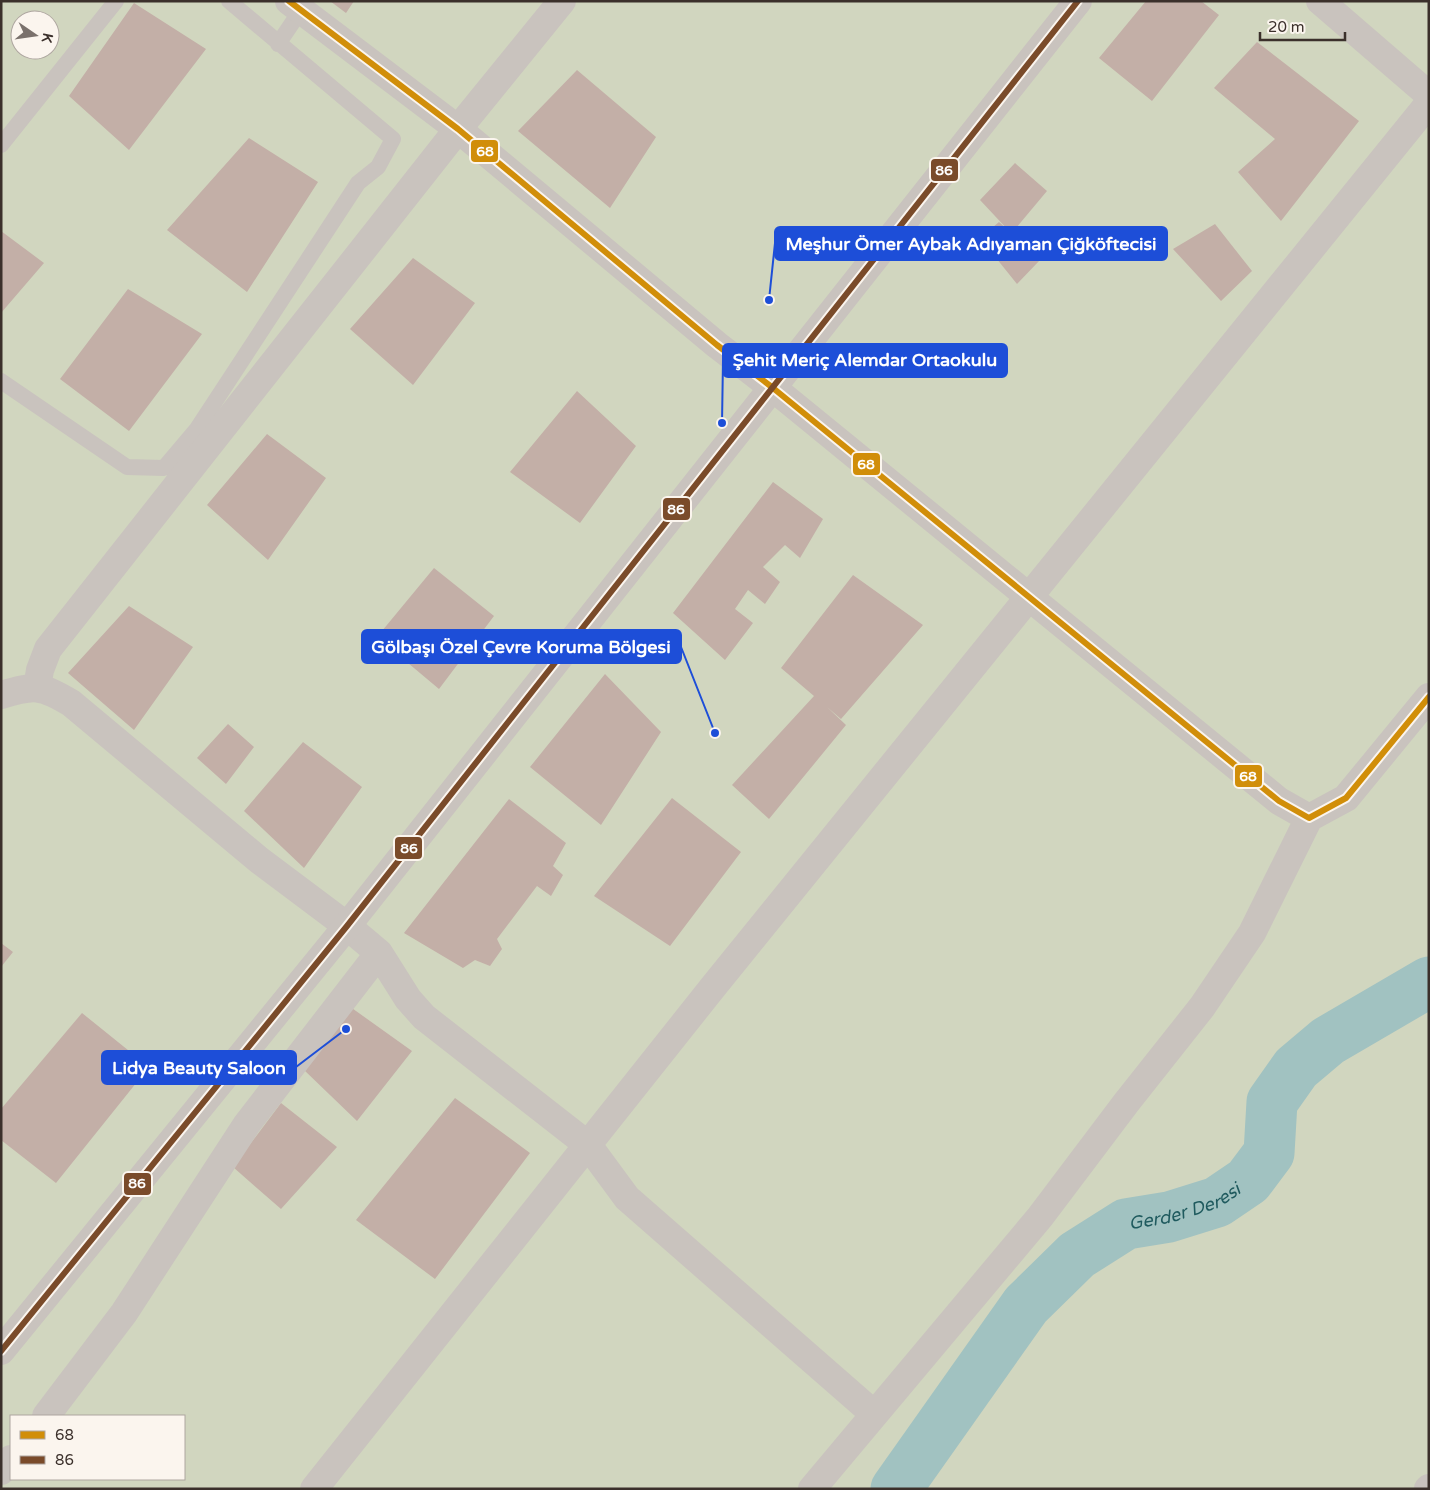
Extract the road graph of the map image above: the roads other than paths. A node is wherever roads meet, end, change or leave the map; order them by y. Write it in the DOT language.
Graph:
graph roads {
  1 [pos="116,1"];
  2 [pos="229,1"];
  3 [pos="562,1"];
  4 [pos="1078,1"];
  5 [pos="1320,1"];
  6 [pos="295,6"];
  7 [pos="278,44"];
  8 [pos="1429,95"];
  9 [pos="1429,103"];
  10 [pos="458,129"];
  11 [pos="1,145"];
  12 [pos="1,381"];
  13 [pos="773,388"];
  14 [pos="1030,597"];
  15 [pos="38,688"];
  16 [pos="1,694"];
  17 [pos="1429,697"];
  18 [pos="1309,818"];
  19 [pos="347,926"];
  20 [pos="380,953"];
  21 [pos="588,1145"];
  22 [pos="1,1351"];
  23 [pos="874,1414"];
  24 [pos="47,1415"];
  25 [pos="10,1460"];
  26 [pos="1,1471"];
  27 [pos="314,1489"];
  28 [pos="812,1489"];
  1 -- 11 [label="lane"];
  2 -- 7 [label="lane"];
  3 -- 10 [label="street"];
  4 -- 13 [label="street"];
  5 -- 8 [label="street"];
  6 -- 7 [label="lane"];
  6 -- 10 [label="street"];
  7 -- 12 [label="lane"];
  9 -- 14 [label="street"];
  10 -- 13 [label="street"];
  10 -- 15 [label="street"];
  13 -- 14 [label="street"];
  13 -- 19 [label="street"];
  14 -- 18 [label="street"];
  14 -- 21 [label="street"];
  15 -- 16 [label="street"];
  15 -- 19 [label="street"];
  17 -- 18 [label="street"];
  18 -- 23 [label="street"];
  19 -- 20 [label="street"];
  19 -- 22 [label="street"];
  20 -- 21 [label="street"];
  20 -- 24 [label="street"];
  21 -- 23 [label="street"];
  21 -- 27 [label="street"];
  23 -- 28 [label="street"];
  25 -- 26 [label="street"];
}
